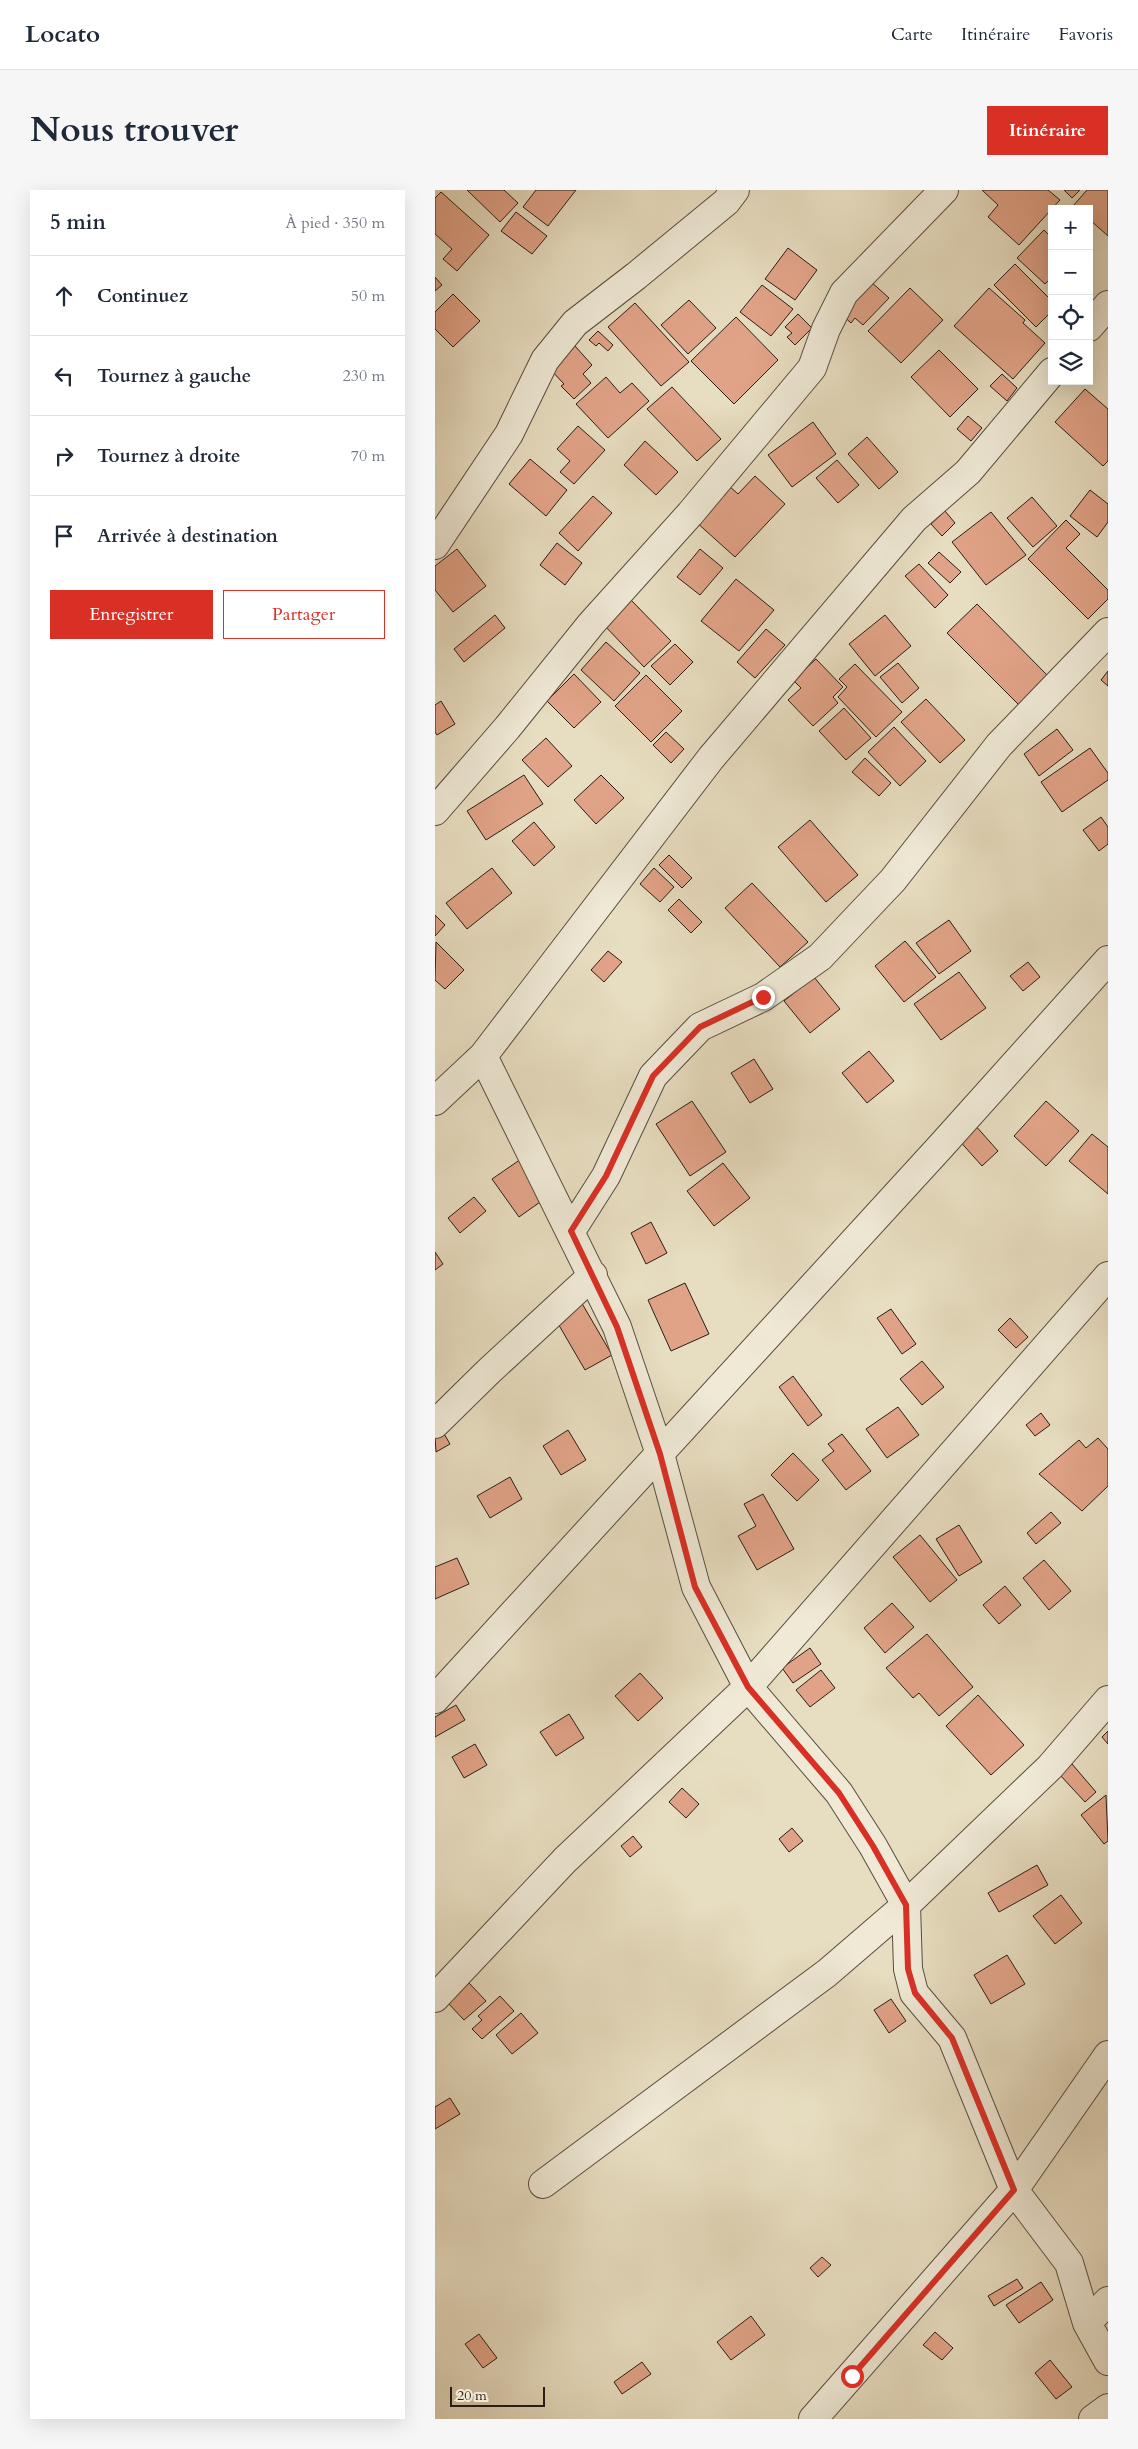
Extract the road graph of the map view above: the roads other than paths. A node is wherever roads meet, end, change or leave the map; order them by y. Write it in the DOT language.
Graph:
graph roads {
  1 [pos="735,190"];
  2 [pos="944,190"];
  3 [pos="1108,305"];
  4 [pos="1093,322"];
  5 [pos="1048,377"];
  6 [pos="435,545"];
  7 [pos="1108,632"];
  8 [pos="435,811"];
  9 [pos="1108,960"];
  10 [pos="483,1056"];
  11 [pos="435,1100"];
  12 [pos="571,1231"];
  13 [pos="593,1275"];
  14 [pos="1108,1276"];
  15 [pos="435,1424"];
  16 [pos="660,1454"];
  17 [pos="748,1687"];
  18 [pos="435,1699"];
  19 [pos="1108,1700"];
  20 [pos="906,1905"];
  21 [pos="435,1998"];
  22 [pos="1108,2055"];
  23 [pos="543,2184"];
  24 [pos="1014,2190"];
  25 [pos="1108,2301"];
  26 [pos="1087,2323"];
  27 [pos="1108,2361"];
  28 [pos="1108,2408"];
  29 [pos="813,2419"];
  30 [pos="1093,2419"];
  1 -- 6 [label="street"];
  2 -- 8 [label="street"];
  3 -- 4 [label="street"];
  5 -- 10 [label="street"];
  7 -- 12 [label="street"];
  9 -- 16 [label="street"];
  10 -- 11 [label="street"];
  10 -- 12 [label="street"];
  12 -- 13 [label="street"];
  13 -- 15 [label="street"];
  13 -- 16 [label="street"];
  14 -- 17 [label="street"];
  16 -- 17 [label="street"];
  16 -- 18 [label="street"];
  17 -- 20 [label="street"];
  17 -- 21 [label="street"];
  19 -- 20 [label="street"];
  20 -- 23 [label="street"];
  20 -- 24 [label="street"];
  22 -- 24 [label="street"];
  24 -- 26 [label="street"];
  24 -- 29 [label="street"];
  25 -- 26 [label="street"];
  26 -- 27 [label="street"];
  28 -- 30 [label="street"];
}
